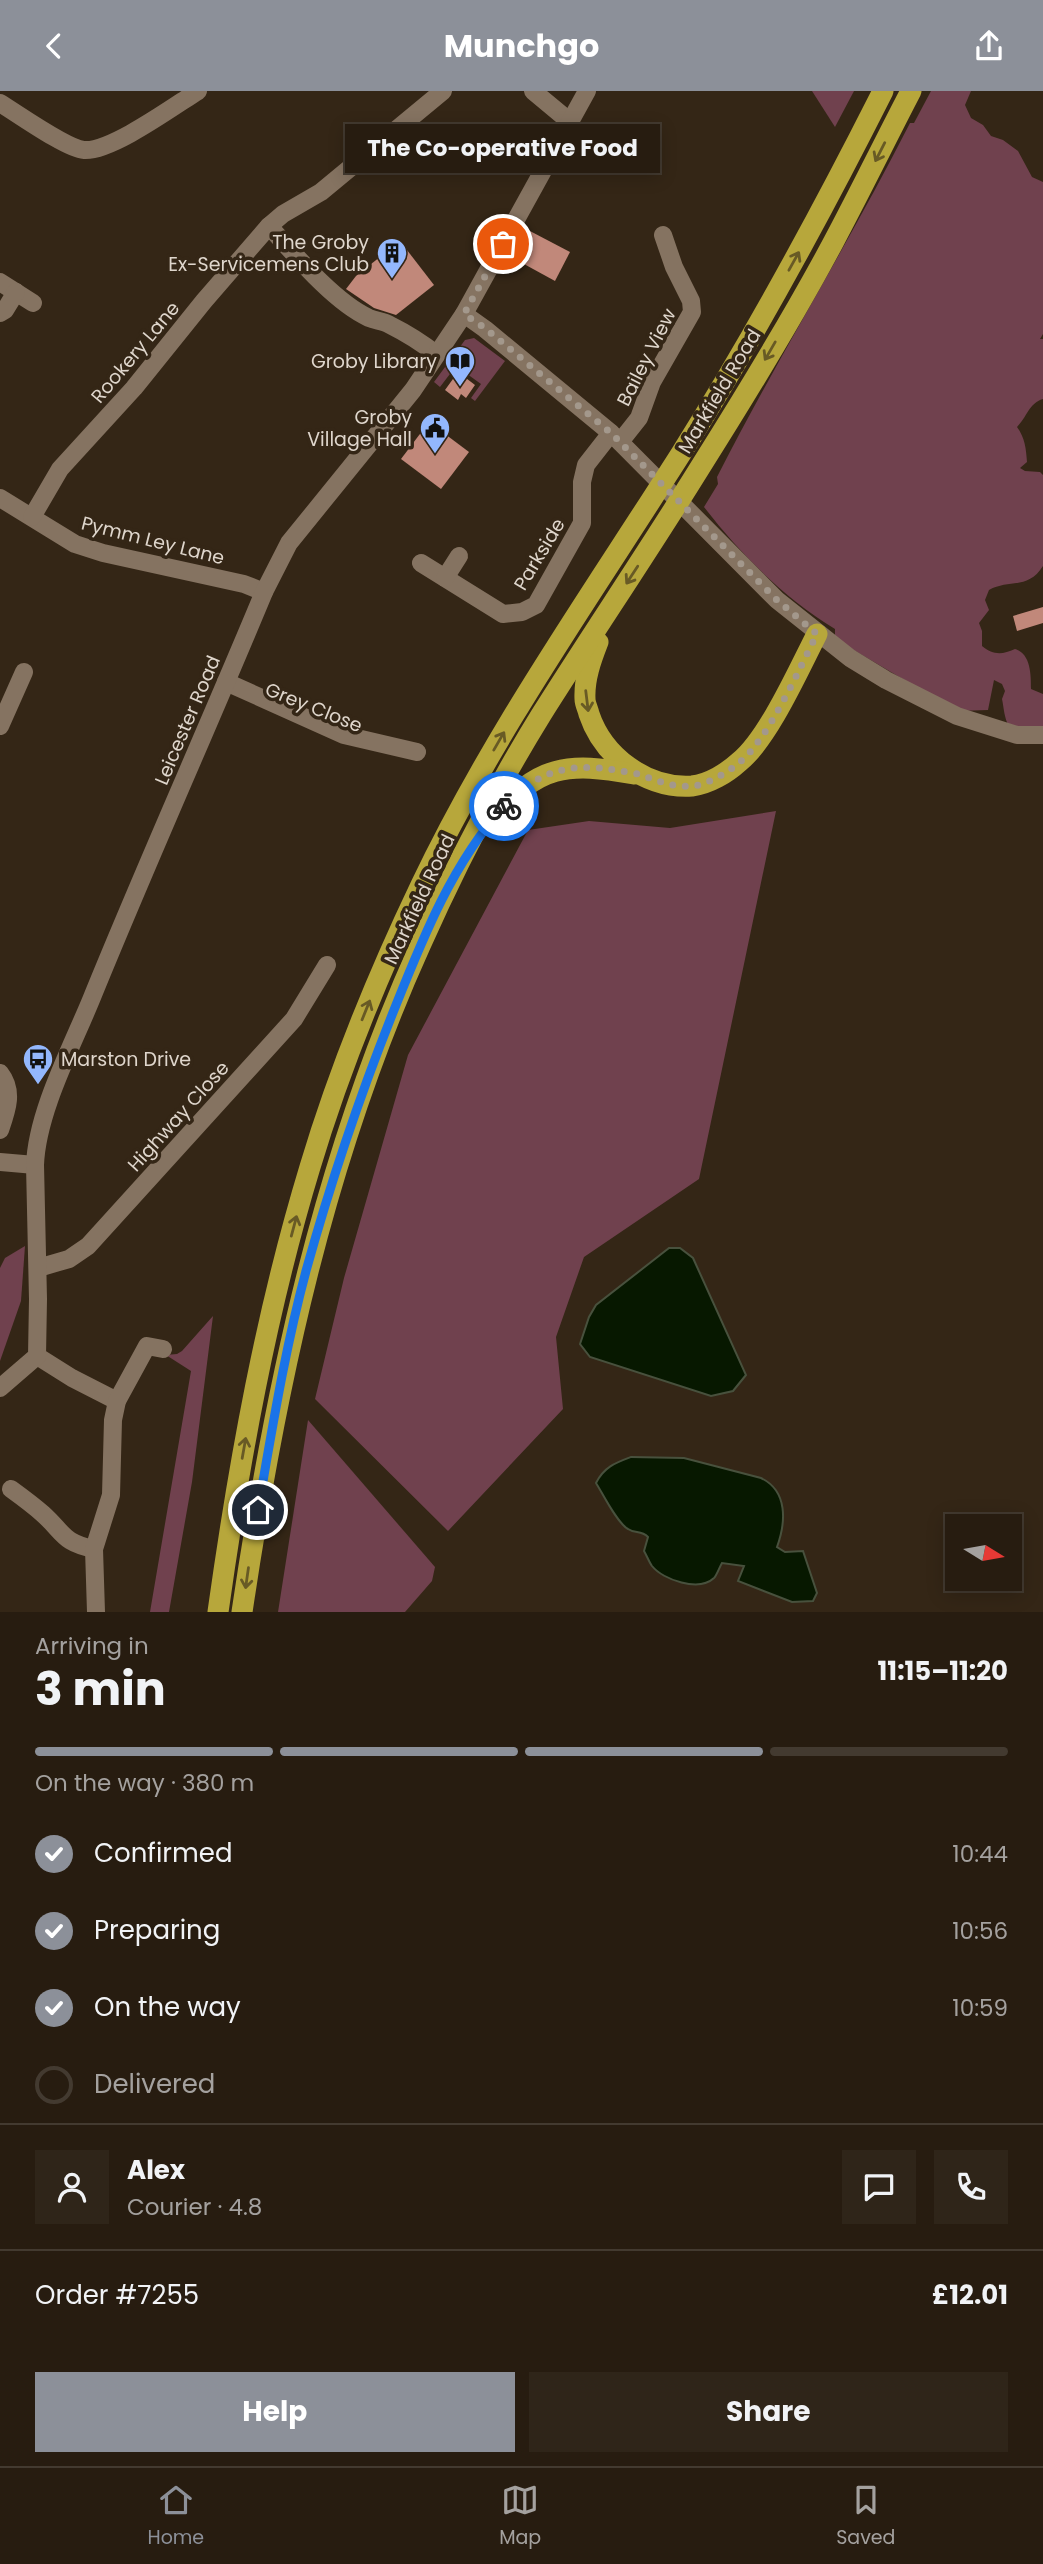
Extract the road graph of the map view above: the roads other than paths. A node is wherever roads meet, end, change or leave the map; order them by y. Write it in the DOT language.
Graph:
graph roads {
  1 [pos="198,91"];
  2 [pos="443,91"];
  3 [pos="533,91"];
  4 [pos="587,91"];
  5 [pos="883,91"];
  6 [pos="911,91"];
  7 [pos="0,103"];
  8 [pos="569,121"];
  9 [pos="269,226"];
  10 [pos="672,242"];
  11 [pos="0,282"];
  12 [pos="16,292"];
  13 [pos="33,303"];
  14 [pos="0,313"];
  15 [pos="464,314"];
  16 [pos="436,355"];
  17 [pos="615,438"];
  18 [pos="0,498"];
  19 [pos="32,517"];
  20 [pos="459,556"];
  21 [pos="421,563"];
  22 [pos="445,578"];
  23 [pos="264,592"];
  24 [pos="608,612"];
  25 [pos="817,634"];
  26 [pos="24,672"];
  27 [pos="224,687"];
  28 [pos="0,726"];
  29 [pos="1043,735"];
  30 [pos="417,752"];
  31 [pos="390,756"];
  32 [pos="640,775"];
  33 [pos="462,859"];
  34 [pos="327,965"];
  35 [pos="9,1076"];
  36 [pos="0,1130"];
  37 [pos="0,1162"];
  38 [pos="35,1165"];
  39 [pos="38,1268"];
  40 [pos="150,1343"];
  41 [pos="37,1356"];
  42 [pos="0,1388"];
  43 [pos="117,1401"];
  44 [pos="18,1500"];
  45 [pos="94,1549"];
  46 [pos="96,1612"];
  47 [pos="218,1612"];
  48 [pos="242,1612"];
  1 -- 7 [label="street"];
  2 -- 9 [label="street, Rookery Lane"];
  3 -- 8 [label="street"];
  4 -- 8 [label="street"];
  47 -- 5 [label="highway, Markfield Road, one-way"];
  6 -- 24 [label="highway, Markfield Road, one-way"];
  8 -- 15 [label="street, Leicester Road"];
  9 -- 16 [label="street"];
  9 -- 19 [label="street, Rookery Lane"];
  10 -- 17 [label="street, Bailey View"];
  11 -- 12 [label="street"];
  12 -- 13 [label="street"];
  12 -- 14 [label="street"];
  15 -- 16 [label="street, Leicester Road"];
  15 -- 17 [label="street"];
  16 -- 23 [label="street, Leicester Road"];
  17 -- 22 [label="street, Parkside"];
  17 -- 25 [label="street"];
  18 -- 19 [label="street, Pymm Ley Lane"];
  19 -- 23 [label="street, Pymm Ley Lane"];
  20 -- 22 [label="street"];
  21 -- 22 [label="street, Parkside"];
  23 -- 27 [label="street, Leicester Road"];
  24 -- 32 [label="highway, one-way"];
  24 -- 33 [label="highway, Markfield Road"];
  25 -- 29 [label="street"];
  25 -- 32 [label="highway"];
  26 -- 28 [label="street"];
  27 -- 30 [label="street"];
  27 -- 31 [label="street, Grey Close"];
  27 -- 38 [label="street, Leicester Road"];
  32 -- 33 [label="highway"];
  33 -- 48 [label="highway, Markfield Road, one-way"];
  34 -- 39 [label="street, Highway Close"];
  35 -- 36 [label="street"];
  37 -- 38 [label="street"];
  38 -- 39 [label="street, Leicester Road"];
  39 -- 41 [label="street, Leicester Road"];
  40 -- 43 [label="street"];
  41 -- 42 [label="street"];
  41 -- 43 [label="street"];
  43 -- 45 [label="street"];
  44 -- 45 [label="street"];
  45 -- 46 [label="street"];
}
